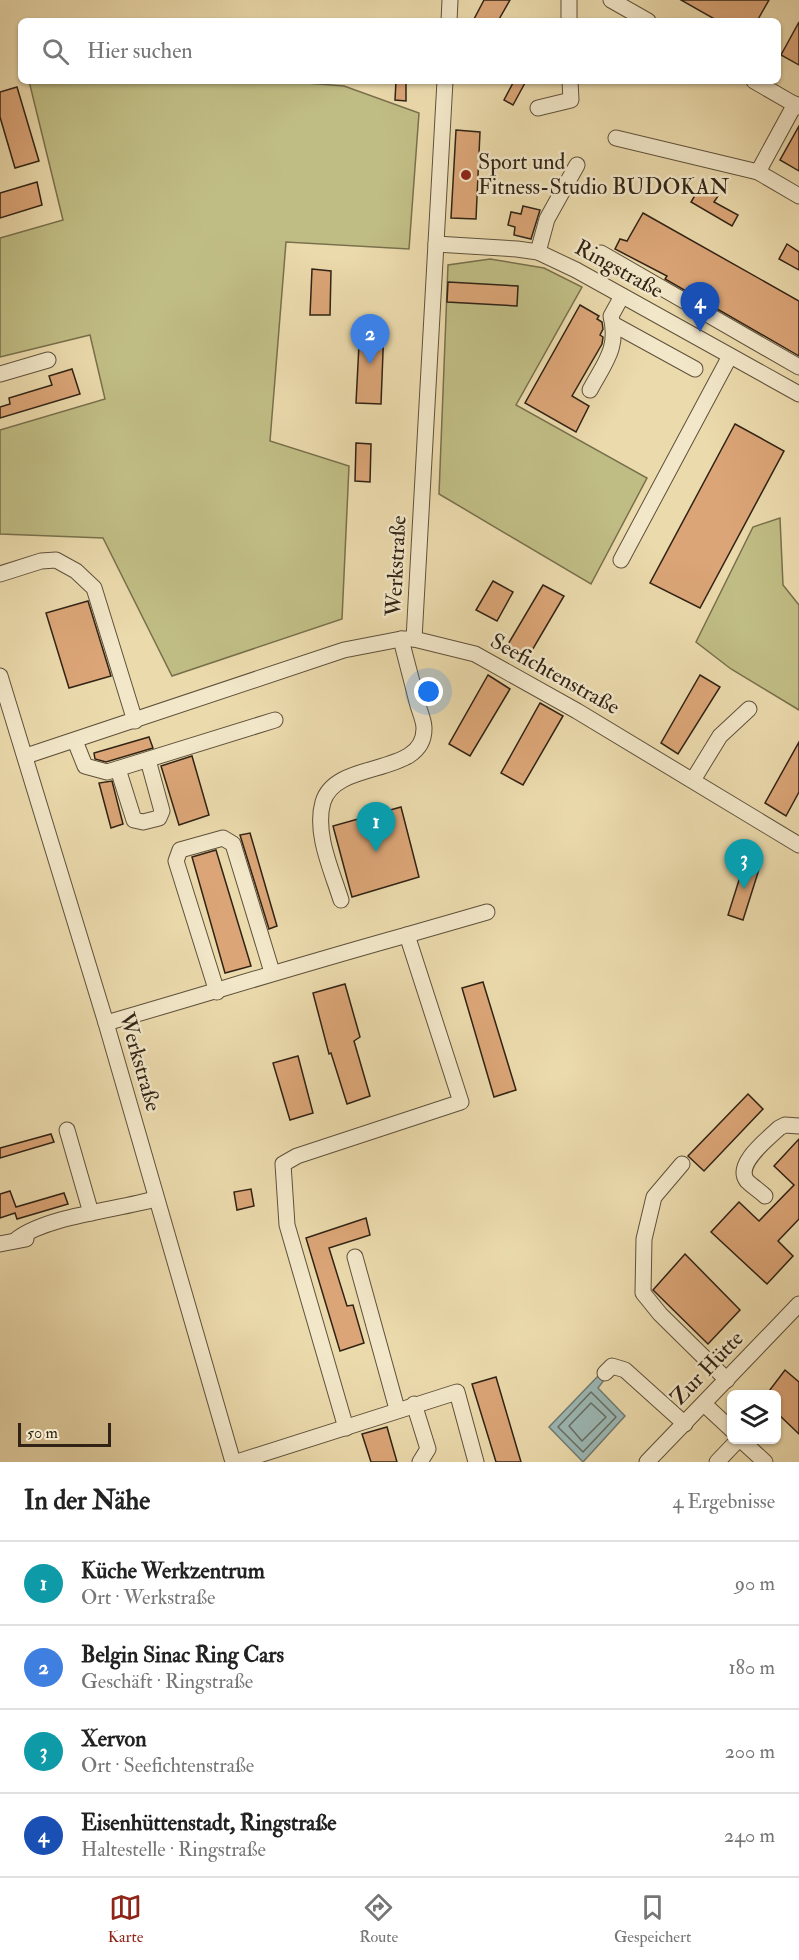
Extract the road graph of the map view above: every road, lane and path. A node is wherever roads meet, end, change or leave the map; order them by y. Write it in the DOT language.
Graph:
graph roads {
  1 [pos="450,0"];
  2 [pos="569,0"];
  3 [pos="611,0"];
  4 [pos="449,18"];
  5 [pos="569,18"];
  6 [pos="643,18"];
  7 [pos="445,84"];
  8 [pos="570,84"];
  9 [pos="759,84"];
  10 [pos="797,106"];
  11 [pos="538,108"];
  12 [pos="616,138"];
  13 [pos="577,165"];
  14 [pos="758,172"];
  15 [pos="799,196"];
  16 [pos="436,244"];
  17 [pos="538,252"];
  18 [pos="601,253"];
  19 [pos="656,285"];
  20 [pos="622,296"];
  21 [pos="644,308"];
  22 [pos="613,324"];
  23 [pos="730,356"];
  24 [pos="48,360"];
  25 [pos="799,367"];
  26 [pos="695,369"];
  27 [pos="0,374"];
  28 [pos="590,390"];
  29 [pos="799,394"];
  30 [pos="621,560"];
  31 [pos="0,574"];
  32 [pos="407,639"];
  33 [pos="0,676"];
  34 [pos="749,709"];
  35 [pos="275,720"];
  36 [pos="135,721"];
  37 [pos="75,741"];
  38 [pos="26,756"];
  39 [pos="148,760"];
  40 [pos="118,769"];
  41 [pos="693,780"];
  42 [pos="799,845"];
  43 [pos="341,900"];
  44 [pos="487,912"];
  45 [pos="407,935"];
  46 [pos="272,972"];
  47 [pos="217,992"];
  48 [pos="106,1023"];
  49 [pos="799,1126"];
  50 [pos="67,1130"];
  51 [pos="682,1164"];
  52 [pos="765,1196"];
  53 [pos="155,1199"];
  54 [pos="99,1212"];
  55 [pos="0,1244"];
  56 [pos="356,1257"];
  57 [pos="799,1304"];
  58 [pos="605,1373"];
  59 [pos="727,1380"];
  60 [pos="414,1404"];
  61 [pos="704,1404"];
  62 [pos="397,1409"];
  63 [pos="685,1424"];
  64 [pos="727,1425"];
  65 [pos="346,1428"];
  66 [pos="736,1444"];
  67 [pos="745,1444"];
  68 [pos="235,1462"];
  69 [pos="420,1462"];
  70 [pos="476,1462"];
  71 [pos="647,1462"];
  72 [pos="717,1462"];
  73 [pos="765,1462"];
  1 -- 4 [label="street"];
  2 -- 5 [label="street"];
  3 -- 6 [label="street"];
  7 -- 16 [label="street"];
  8 -- 11 [label="street"];
  9 -- 10 [label="street"];
  10 -- 14 [label="street"];
  12 -- 14 [label="street"];
  13 -- 17 [label="street"];
  14 -- 15 [label="street"];
  16 -- 17 [label="street, Ringstraße"];
  16 -- 32 [label="street, Werkstraße"];
  17 -- 20 [label="street, Ringstraße"];
  18 -- 19 [label="street"];
  19 -- 21 [label="street"];
  19 -- 25 [label="street"];
  20 -- 21 [label="street, Ringstraße"];
  20 -- 22 [label="street"];
  21 -- 23 [label="street, Ringstraße"];
  22 -- 26 [label="street"];
  22 -- 28 [label="street"];
  23 -- 29 [label="street, Ringstraße"];
  23 -- 30 [label="street"];
  24 -- 27 [label="street"];
  31 -- 36 [label="street"];
  32 -- 36 [label="street, Seefichtenstraße"];
  32 -- 41 [label="street, Seefichtenstraße"];
  32 -- 43 [label="street, Werkstraße"];
  33 -- 38 [label="street, Werkstraße"];
  34 -- 41 [label="street"];
  35 -- 39 [label="street"];
  36 -- 37 [label="street, Seefichtenstraße"];
  37 -- 38 [label="street, Seefichtenstraße"];
  37 -- 40 [label="street"];
  38 -- 48 [label="street, Werkstraße"];
  39 -- 40 [label="street"];
  39 -- 40 [label="street"];
  41 -- 42 [label="street, Seefichtenstraße"];
  44 -- 45 [label="street"];
  45 -- 46 [label="street"];
  45 -- 65 [label="street"];
  46 -- 47 [label="street"];
  46 -- 47 [label="street"];
  47 -- 48 [label="street"];
  48 -- 53 [label="street, Werkstraße"];
  49 -- 52 [label="street"];
  50 -- 54 [label="street"];
  51 -- 59 [label="street"];
  53 -- 54 [label="street"];
  53 -- 68 [label="street, Werkstraße"];
  54 -- 55 [label="street"];
  56 -- 62 [label="street"];
  57 -- 59 [label="street, Zur Hütte"];
  58 -- 63 [label="street"];
  59 -- 61 [label="street, Zur Hütte"];
  60 -- 62 [label="street"];
  60 -- 69 [label="street"];
  60 -- 70 [label="street"];
  61 -- 63 [label="street, Zur Hütte"];
  61 -- 64 [label="street"];
  62 -- 65 [label="street"];
  63 -- 71 [label="street, Zur Hütte"];
  65 -- 68 [label="street"];
  66 -- 72 [label="street"];
  67 -- 73 [label="street"];
}
